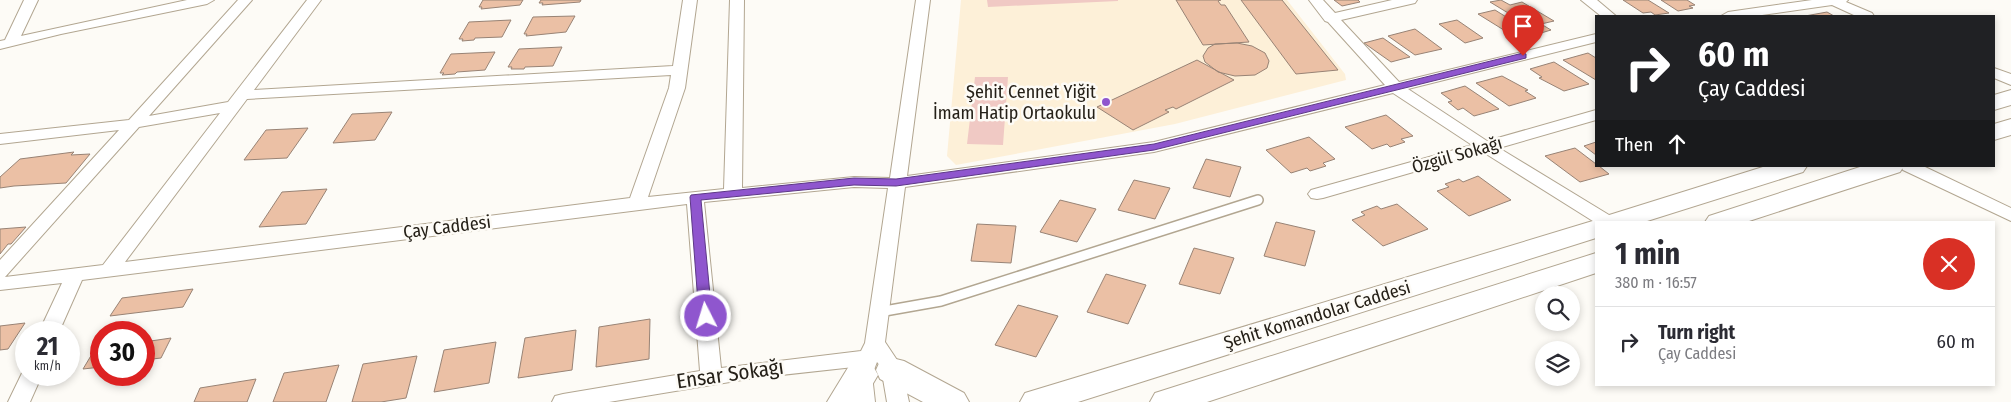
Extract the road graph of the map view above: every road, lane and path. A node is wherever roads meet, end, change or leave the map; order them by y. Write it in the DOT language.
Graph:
graph roads {
  1 [pos="30,0"];
  2 [pos="207,0"];
  3 [pos="245,0"];
  4 [pos="314,0"];
  5 [pos="690,0"];
  6 [pos="737,0"];
  7 [pos="923,0"];
  8 [pos="1316,0"];
  9 [pos="1410,0"];
  10 [pos="1588,0"];
  11 [pos="1837,1"];
  12 [pos="1608,15"];
  13 [pos="1735,15"];
  14 [pos="1865,15"];
  15 [pos="1330,18"];
  16 [pos="1595,38"];
  17 [pos="5,44"];
  18 [pos="680,70"];
  19 [pos="1995,72"];
  20 [pos="2011,80"];
  21 [pos="1395,87"];
  22 [pos="2011,98"];
  23 [pos="238,100"];
  24 [pos="1995,103"];
  25 [pos="1595,115"];
  26 [pos="131,124"];
  27 [pos="2011,127"];
  28 [pos="1995,132"];
  29 [pos="0,139"];
  30 [pos="1486,147"];
  31 [pos="1791,167"];
  32 [pos="1888,167"];
  33 [pos="1910,167"];
  34 [pos="896,183"];
  35 [pos="732,194"];
  36 [pos="1317,194"];
  37 [pos="695,197"];
  38 [pos="1258,200"];
  39 [pos="638,203"];
  40 [pos="2011,216"];
  41 [pos="1606,221"];
  42 [pos="1619,221"];
  43 [pos="1722,221"];
  44 [pos="1595,229"];
  45 [pos="1595,262"];
  46 [pos="110,269"];
  47 [pos="0,272"];
  48 [pos="75,274"];
  49 [pos="0,284"];
  50 [pos="879,312"];
  51 [pos="55,321"];
  52 [pos="872,370"];
  53 [pos="711,376"];
  54 [pos="26,386"];
  55 [pos="19,402"];
  56 [pos="563,402"];
  57 [pos="844,402"];
  58 [pos="898,402"];
  59 [pos="952,402"];
  60 [pos="1037,402"];
  61 [pos="1167,402"];
  1 -- 17 [label="street"];
  2 -- 17 [label="street"];
  3 -- 26 [label="street"];
  4 -- 23 [label="street"];
  5 -- 18 [label="street"];
  6 -- 35 [label="street"];
  7 -- 34 [label="street"];
  8 -- 15 [label="street"];
  9 -- 15 [label="street"];
  10 -- 12 [label="street"];
  11 -- 13 [label="street"];
  11 -- 14 [label="street"];
  15 -- 21 [label="street"];
  16 -- 21 [label="street, Çay Caddesi"];
  18 -- 23 [label="street"];
  18 -- 39 [label="street"];
  19 -- 20 [label="street"];
  21 -- 30 [label="street"];
  21 -- 34 [label="street, Çay Caddesi"];
  22 -- 24 [label="main road"];
  23 -- 26 [label="street"];
  23 -- 46 [label="street"];
  25 -- 30 [label="street, Özgül Sokağı"];
  26 -- 29 [label="street"];
  26 -- 47 [label="street"];
  27 -- 28 [label="main road"];
  30 -- 36 [label="street, Özgül Sokağı"];
  30 -- 41 [label="street"];
  31 -- 42 [label="main road"];
  32 -- 43 [label="main road"];
  33 -- 40 [label="street"];
  34 -- 35 [label="street, Çay Caddesi"];
  34 -- 50 [label="street"];
  35 -- 37 [label="street, Çay Caddesi"];
  37 -- 39 [label="street, Çay Caddesi"];
  37 -- 53 [label="street"];
  38 -- 50 [label="lane"];
  39 -- 46 [label="street, Çay Caddesi"];
  44 -- 60 [label="main road, Şehit Komandolar Caddesi"];
  45 -- 61 [label="main road, Şehit Komandolar Caddesi"];
  46 -- 48 [label="street, Çay Caddesi"];
  48 -- 49 [label="street, Çay Caddesi"];
  48 -- 51 [label="street"];
  50 -- 52 [label="street"];
  52 -- 53 [label="street, Ensar Sokağı"];
  52 -- 57 [label="main road"];
  52 -- 58 [label="street"];
  52 -- 59 [label="main road"];
  53 -- 56 [label="street, Ensar Sokağı"];
  54 -- 55 [label="street"];
}
